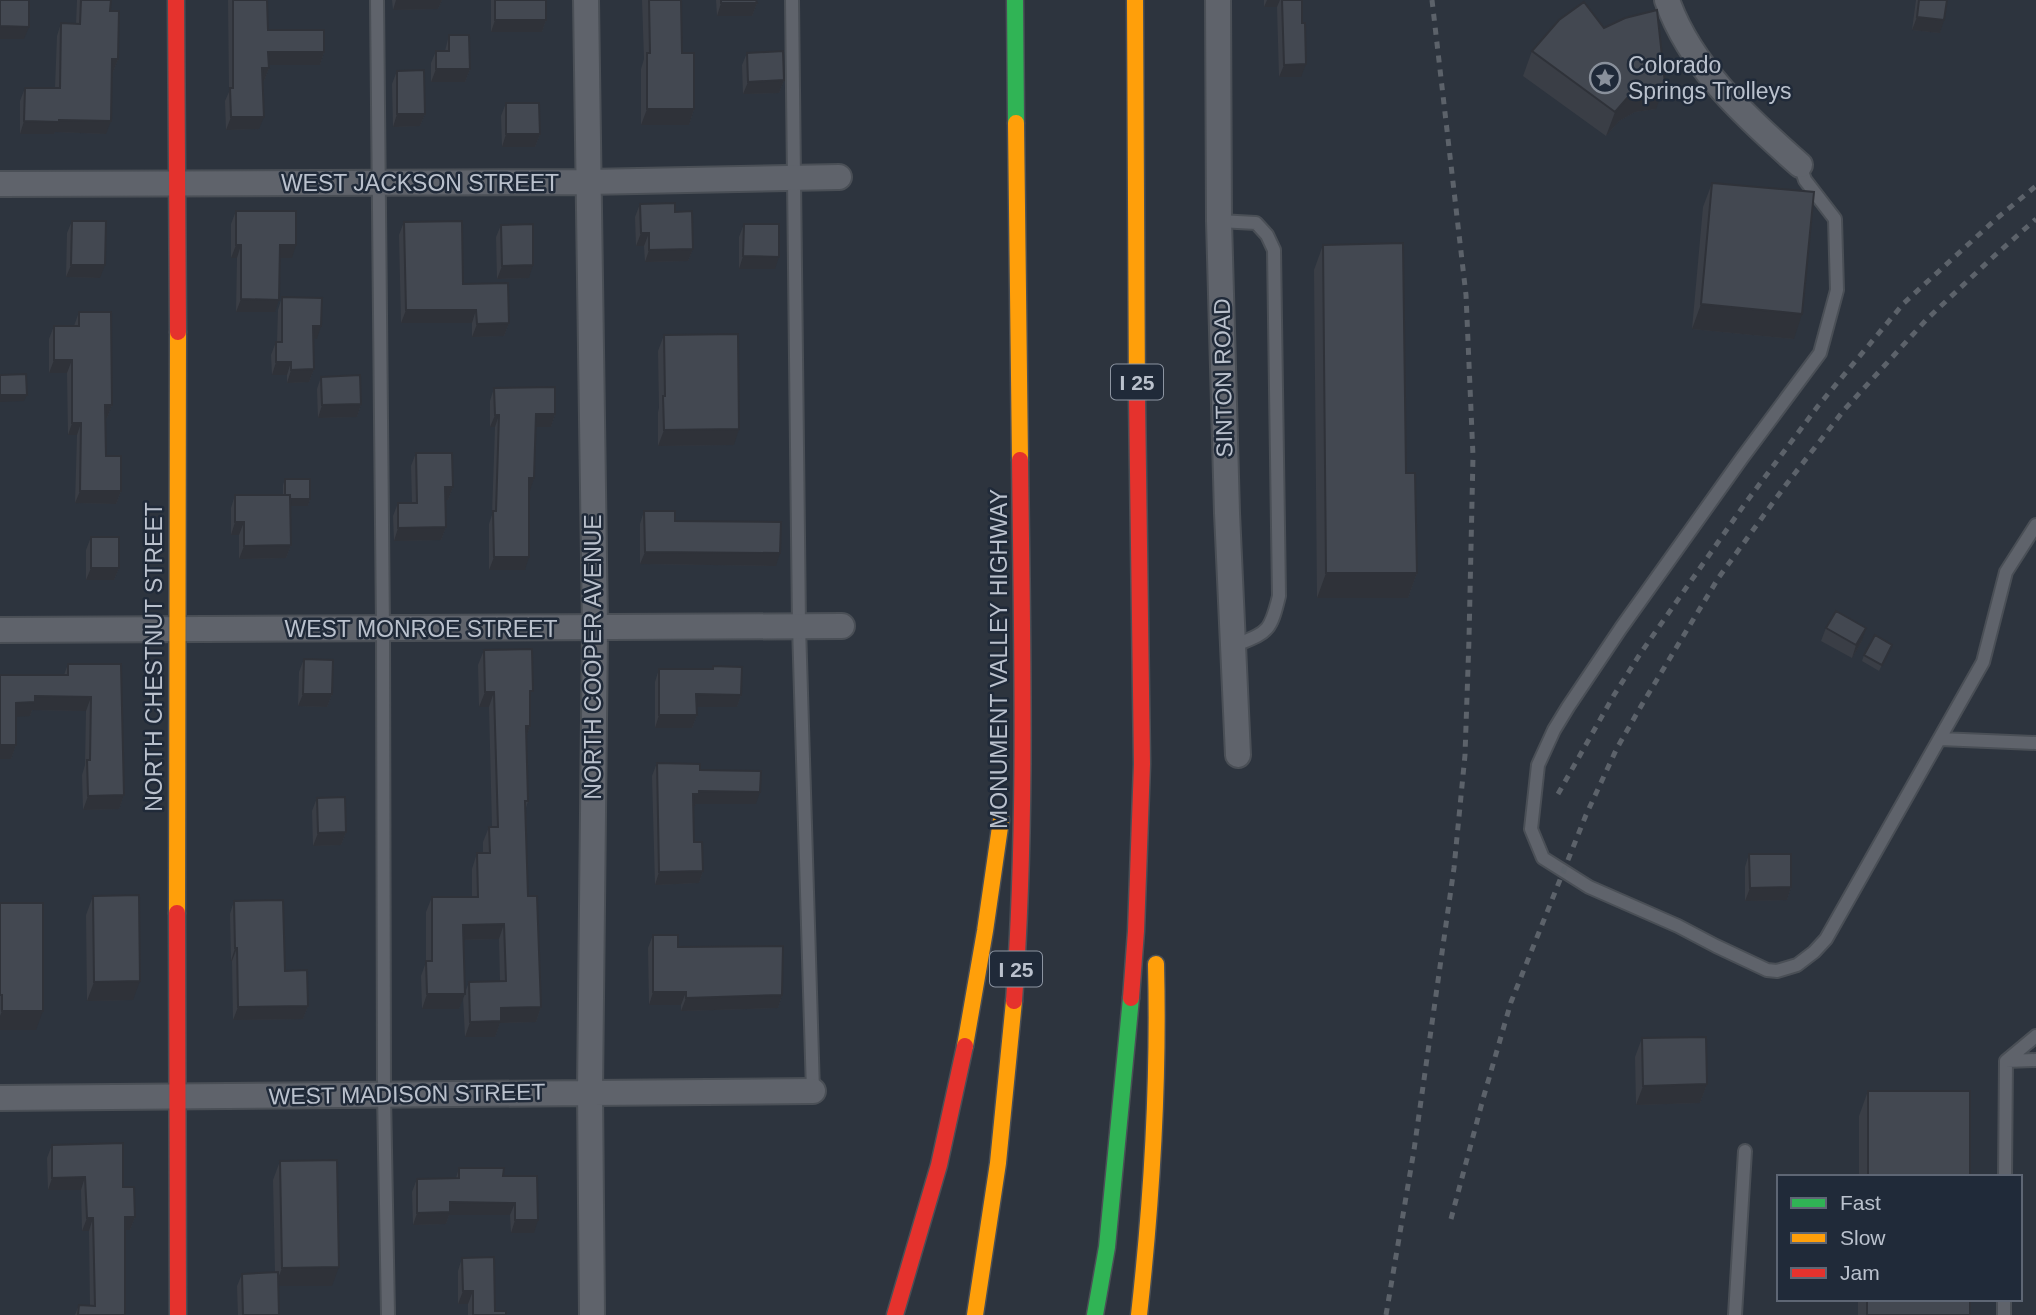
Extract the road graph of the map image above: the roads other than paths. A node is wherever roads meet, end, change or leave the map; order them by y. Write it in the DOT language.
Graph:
graph roads {
  1 [pos="176,0"];
  2 [pos="377,0"];
  3 [pos="586,0"];
  4 [pos="792,0"];
  5 [pos="1015,0"];
  6 [pos="1135,0"];
  7 [pos="1217,0"];
  8 [pos="1667,0"];
  9 [pos="1800,165"];
  10 [pos="839,177"];
  11 [pos="795,178"];
  12 [pos="587,182"];
  13 [pos="378,183"];
  14 [pos="0,184"];
  15 [pos="178,184"];
  16 [pos="1219,220"];
  17 [pos="2036,524"];
  18 [pos="1021,620"];
  19 [pos="799,626"];
  20 [pos="842,626"];
  21 [pos="594,628"];
  22 [pos="383,629"];
  23 [pos="0,630"];
  24 [pos="177,630"];
  25 [pos="1233,646"];
  26 [pos="1940,739"];
  27 [pos="2036,743"];
  28 [pos="1238,755"];
  29 [pos="1142,764"];
  30 [pos="1006,781"];
  31 [pos="1002,807"];
  32 [pos="1153,903"];
  33 [pos="1155,949"];
  34 [pos="2036,1036"];
  35 [pos="2036,1060"];
  36 [pos="2007,1061"];
  37 [pos="590,1091"];
  38 [pos="813,1091"];
  39 [pos="384,1094"];
  40 [pos="0,1098"];
  41 [pos="176,1098"];
  42 [pos="1745,1151"];
  43 [pos="2006,1175"];
  44 [pos="178,1315"];
  45 [pos="388,1315"];
  46 [pos="592,1315"];
  47 [pos="895,1315"];
  48 [pos="975,1315"];
  49 [pos="1095,1315"];
  50 [pos="1139,1315"];
  51 [pos="1735,1315"];
  1 -- 15 [label="main road, NORTH CHESTNUT STREET"];
  2 -- 13 [label="lane"];
  3 -- 12 [label="street, NORTH COOPER AVENUE"];
  4 -- 11 [label="lane"];
  5 -- 18 [label="main road, MONUMENT VALLEY HIGHWAY / I 25"];
  6 -- 29 [label="main road, I 25"];
  7 -- 16 [label="street, SINTON ROAD"];
  8 -- 9 [label="street"];
  9 -- 26 [label="lane"];
  10 -- 11 [label="street, WEST JACKSON STREET"];
  11 -- 12 [label="street, WEST JACKSON STREET"];
  11 -- 19 [label="lane"];
  12 -- 13 [label="street, WEST JACKSON STREET"];
  12 -- 21 [label="street, NORTH COOPER AVENUE"];
  13 -- 15 [label="street, WEST JACKSON STREET"];
  13 -- 22 [label="lane"];
  14 -- 15 [label="street, WEST JACKSON STREET"];
  15 -- 24 [label="main road, NORTH CHESTNUT STREET"];
  16 -- 25 [label="street, SINTON ROAD"];
  16 -- 25 [label="lane"];
  17 -- 26 [label="lane"];
  18 -- 30 [label="main road"];
  18 -- 48 [label="main road, MONUMENT VALLEY HIGHWAY / I 25"];
  19 -- 20 [label="street, WEST MONROE STREET"];
  19 -- 21 [label="street, WEST MONROE STREET"];
  19 -- 38 [label="lane"];
  21 -- 22 [label="street, WEST MONROE STREET"];
  21 -- 37 [label="street, NORTH COOPER AVENUE"];
  22 -- 24 [label="street, WEST MONROE STREET"];
  22 -- 39 [label="lane"];
  23 -- 24 [label="street, WEST MONROE STREET"];
  24 -- 41 [label="main road, NORTH CHESTNUT STREET"];
  25 -- 28 [label="street, SINTON ROAD"];
  26 -- 27 [label="lane"];
  29 -- 32 [label="main road"];
  29 -- 49 [label="main road, I 25"];
  31 -- 47 [label="main road"];
  33 -- 50 [label="main road"];
  34 -- 36 [label="lane"];
  35 -- 36 [label="lane"];
  36 -- 43 [label="lane"];
  37 -- 38 [label="street, WEST MADISON STREET"];
  37 -- 39 [label="street, WEST MADISON STREET"];
  37 -- 46 [label="street, NORTH COOPER AVENUE"];
  39 -- 41 [label="street, WEST MADISON STREET"];
  39 -- 45 [label="lane"];
  40 -- 41 [label="street, WEST MADISON STREET"];
  41 -- 44 [label="main road, NORTH CHESTNUT STREET"];
  42 -- 51 [label="lane"];
}
